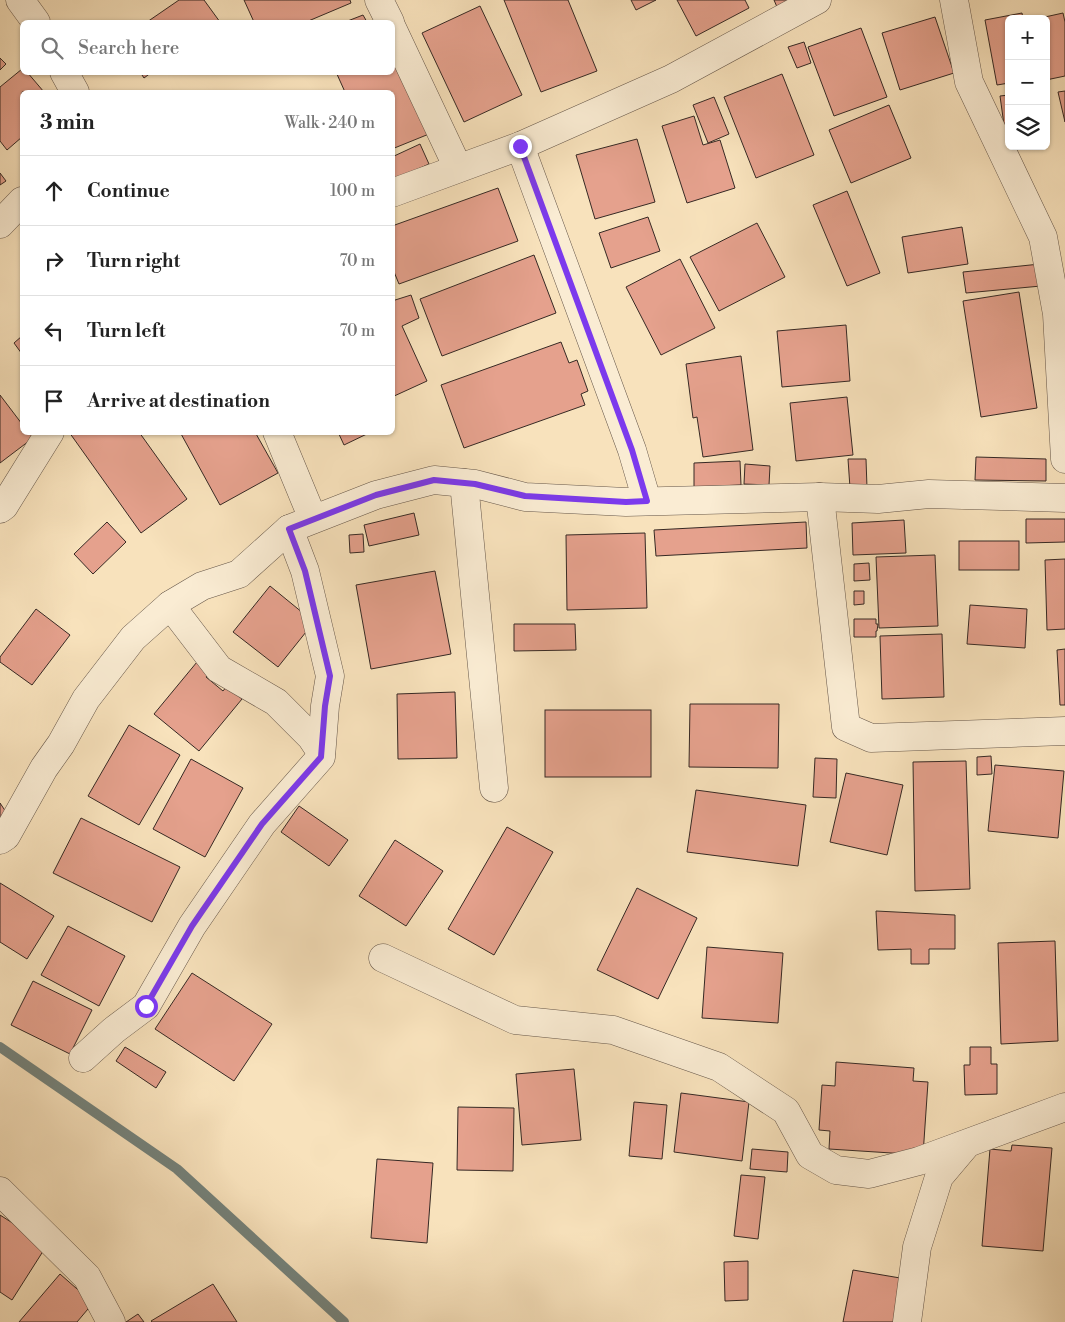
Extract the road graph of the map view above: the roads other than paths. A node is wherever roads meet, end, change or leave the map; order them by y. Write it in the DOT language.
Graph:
graph roads {
  1 [pos="20,0"];
  2 [pos="379,0"];
  3 [pos="817,0"];
  4 [pos="954,0"];
  5 [pos="35,20"];
  6 [pos="389,20"];
  7 [pos="395,34"];
  8 [pos="66,75"];
  9 [pos="74,90"];
  10 [pos="520,146"];
  11 [pos="458,168"];
  12 [pos="395,192"];
  13 [pos="20,204"];
  14 [pos="0,224"];
  15 [pos="48,435"];
  16 [pos="278,435"];
  17 [pos="1065,459"];
  18 [pos="464,483"];
  19 [pos="820,496"];
  20 [pos="1065,498"];
  21 [pos="647,501"];
  22 [pos="0,509"];
  23 [pos="301,524"];
  24 [pos="170,605"];
  25 [pos="1065,731"];
  26 [pos="321,752"];
  27 [pos="494,788"];
  28 [pos="0,840"];
  29 [pos="382,958"];
  30 [pos="83,1058"];
  31 [pos="1065,1107"];
  32 [pos="929,1169"];
  33 [pos="0,1191"];
  34 [pos="111,1322"];
  35 [pos="907,1322"];
  1 -- 5 [label="street"];
  2 -- 6 [label="street"];
  3 -- 10 [label="street"];
  4 -- 17 [label="street"];
  7 -- 11 [label="street"];
  8 -- 9 [label="street"];
  10 -- 11 [label="street"];
  10 -- 21 [label="street"];
  11 -- 12 [label="street"];
  13 -- 14 [label="street"];
  15 -- 22 [label="street"];
  16 -- 23 [label="street"];
  18 -- 21 [label="street"];
  18 -- 23 [label="street"];
  18 -- 27 [label="street"];
  19 -- 20 [label="street"];
  19 -- 21 [label="street"];
  19 -- 25 [label="street"];
  23 -- 24 [label="street"];
  23 -- 26 [label="street"];
  24 -- 26 [label="street"];
  24 -- 28 [label="street"];
  26 -- 30 [label="street"];
  29 -- 32 [label="street"];
  31 -- 32 [label="street"];
  32 -- 35 [label="street"];
  33 -- 34 [label="street"];
}
